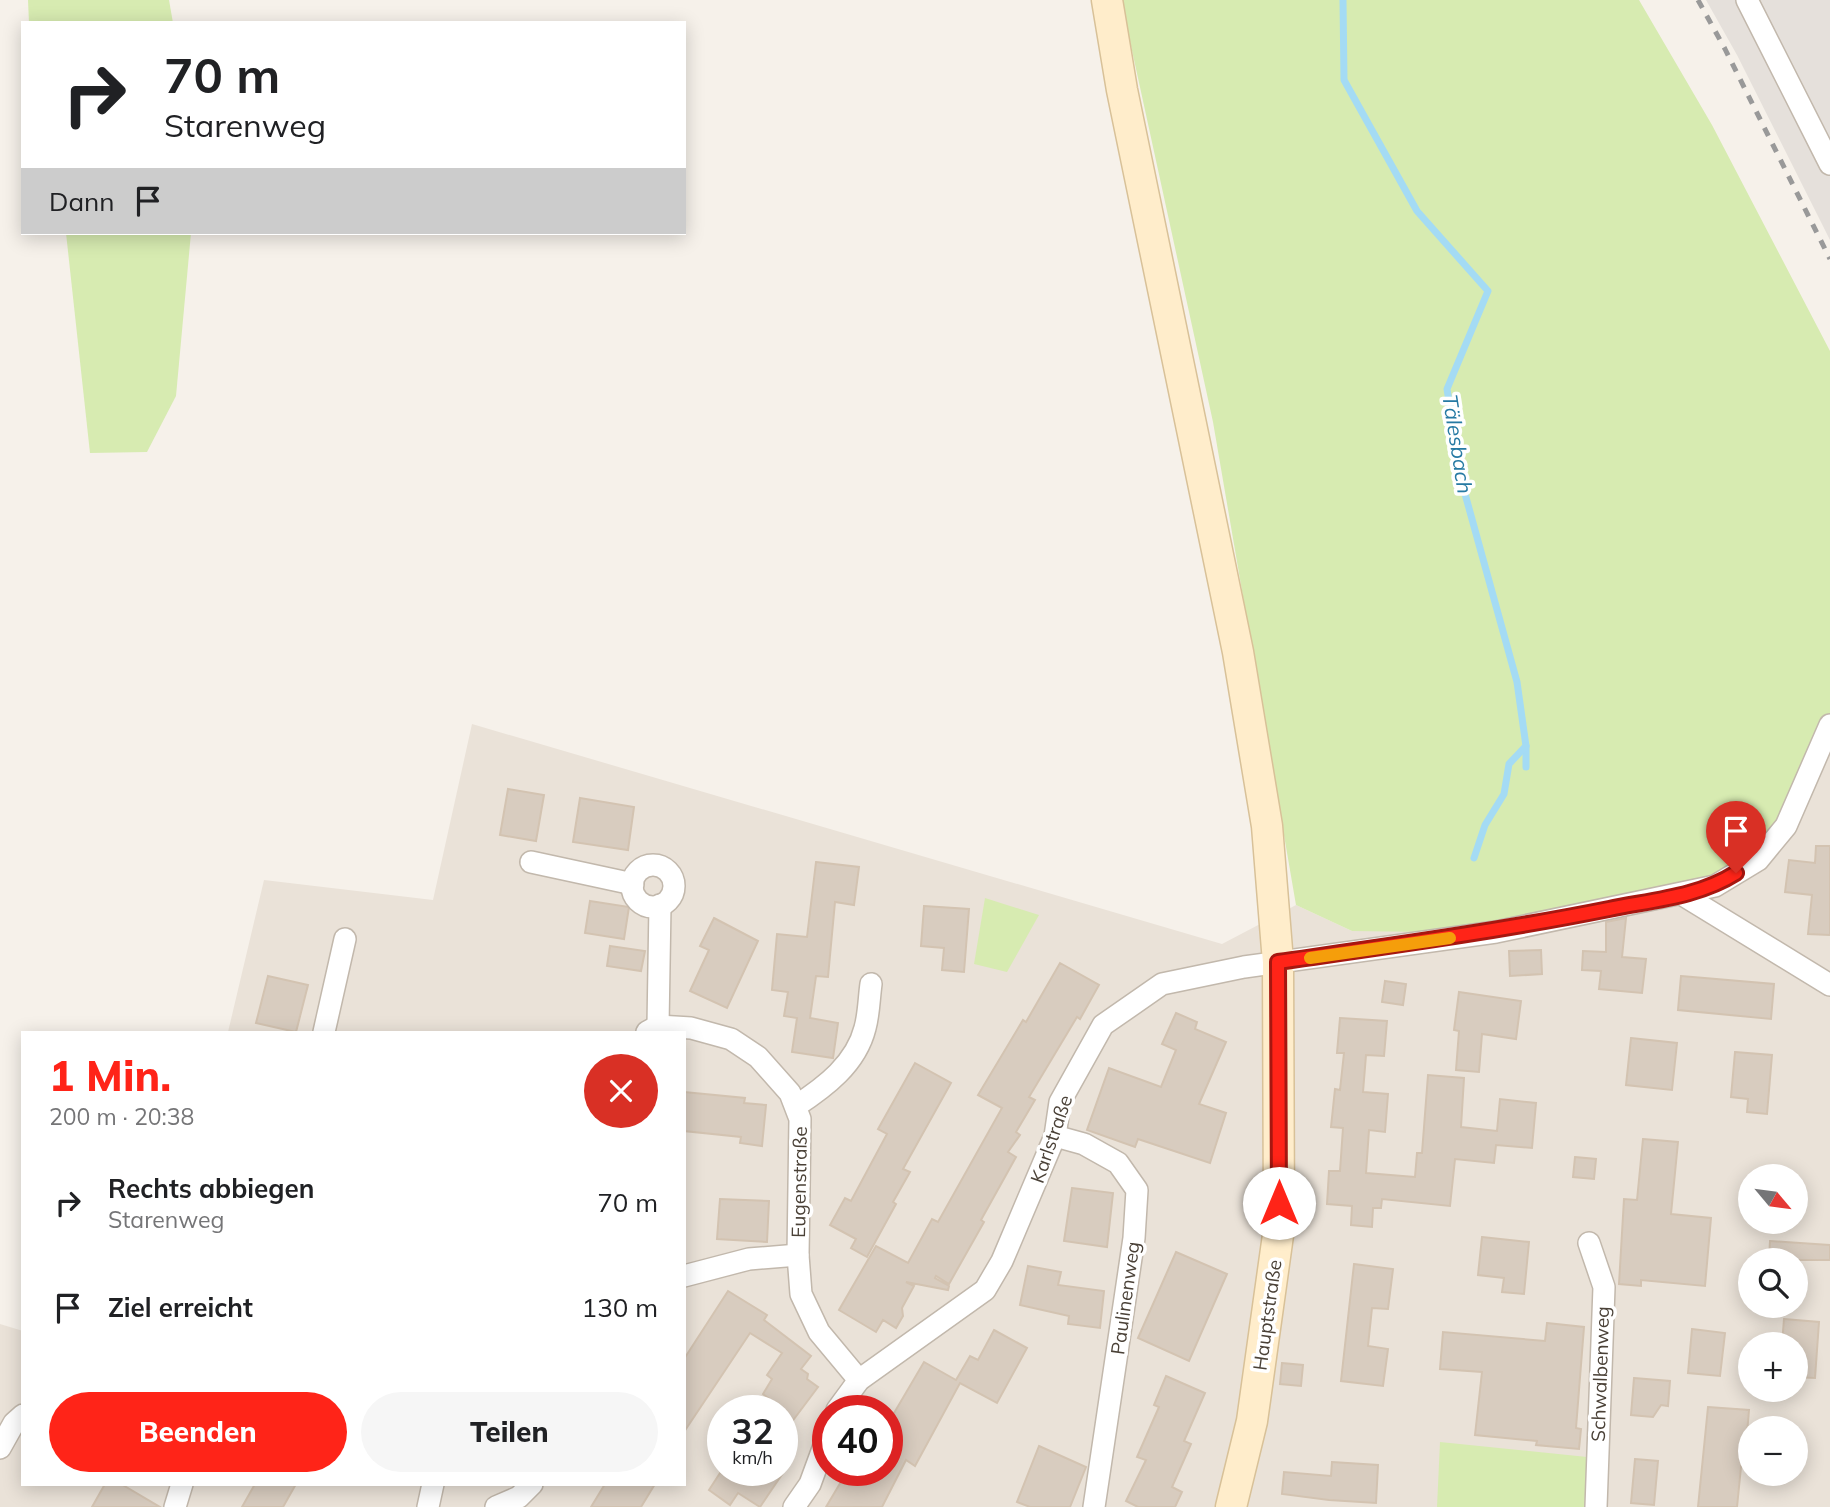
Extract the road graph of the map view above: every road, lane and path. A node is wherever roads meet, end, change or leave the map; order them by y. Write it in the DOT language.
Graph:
graph roads {
  1 [pos="1107,0"];
  2 [pos="1747,0"];
  3 [pos="1830,164"];
  4 [pos="1830,725"];
  5 [pos="531,862"];
  6 [pos="633,884"];
  7 [pos="1683,895"];
  8 [pos="660,905"];
  9 [pos="345,939"];
  10 [pos="1278,962"];
  11 [pos="871,984"];
  12 [pos="1830,985"];
  13 [pos="652,1029"];
  14 [pos="324,1031"];
  15 [pos="796,1106"];
  16 [pos="1055,1136"];
  17 [pos="1589,1243"];
  18 [pos="798,1255"];
  19 [pos="686,1275"];
  20 [pos="859,1380"];
  21 [pos="848,1395"];
  22 [pos="21,1417"];
  23 [pos="0,1448"];
  24 [pos="812,1479"];
  25 [pos="181,1486"];
  26 [pos="530,1486"];
  27 [pos="175,1507"];
  28 [pos="496,1507"];
  29 [pos="794,1507"];
  30 [pos="1094,1507"];
  31 [pos="1231,1507"];
  32 [pos="1596,1507"];
  1 -- 10 [label="street, Hauptstraße"];
  2 -- 3 [label="street"];
  4 -- 7 [label="street, Karlstraße"];
  5 -- 6 [label="street"];
  6 -- 8 [label="street"];
  6 -- 8 [label="street"];
  7 -- 10 [label="street, Karlstraße"];
  7 -- 12 [label="street"];
  8 -- 13 [label="street"];
  9 -- 14 [label="street"];
  10 -- 16 [label="street, Karlstraße"];
  10 -- 31 [label="street, Hauptstraße"];
  11 -- 15 [label="street"];
  13 -- 15 [label="street, Eugenstraße"];
  15 -- 18 [label="street, Eugenstraße"];
  16 -- 20 [label="street, Karlstraße"];
  16 -- 30 [label="street, Paulinenweg"];
  17 -- 32 [label="street, Schwalbenweg"];
  18 -- 19 [label="street"];
  18 -- 20 [label="street, Eugenstraße"];
  20 -- 21 [label="street, Karlstraße"];
  22 -- 23 [label="street"];
  24 -- 29 [label="street"];
  25 -- 27 [label="street"];
  26 -- 28 [label="street"];
}
